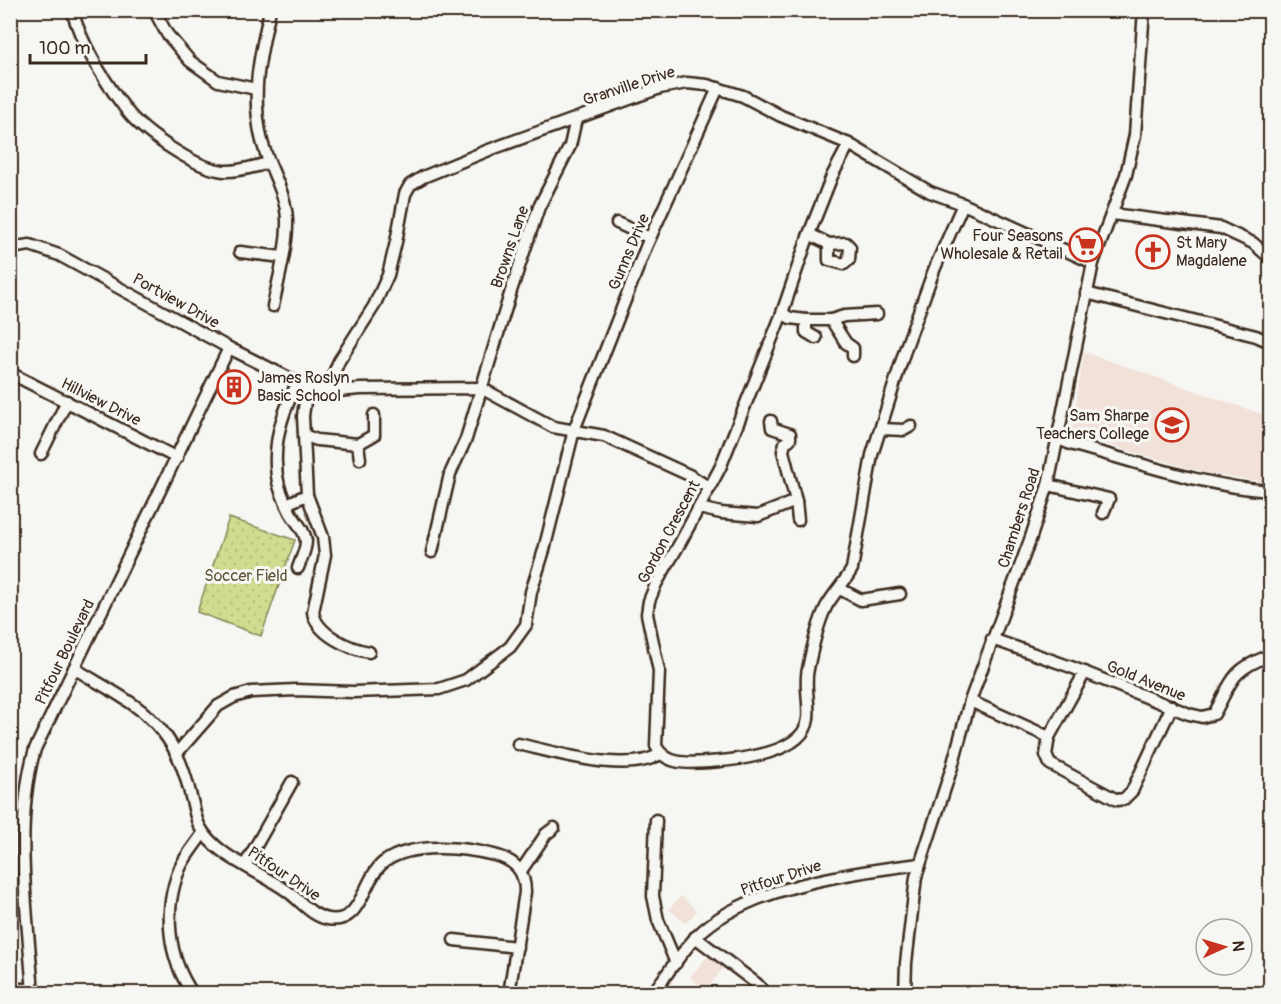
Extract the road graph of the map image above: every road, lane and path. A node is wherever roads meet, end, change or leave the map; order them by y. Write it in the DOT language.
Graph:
graph roads {
  1 [pos="72,10"];
  2 [pos="154,10"];
  3 [pos="258,10"];
  4 [pos="1144,10"];
  5 [pos="269,14"];
  6 [pos="718,88"];
  7 [pos="256,89"];
  8 [pos="576,119"];
  9 [pos="849,144"];
  10 [pos="269,163"];
  11 [pos="963,204"];
  12 [pos="1112,214"];
  13 [pos="617,223"];
  14 [pos="809,234"];
  15 [pos="650,238"];
  16 [pos="829,244"];
  17 [pos="10,248"];
  18 [pos="240,252"];
  19 [pos="282,257"];
  20 [pos="1270,258"];
  21 [pos="1093,263"];
  22 [pos="1086,293"];
  23 [pos="273,306"];
  24 [pos="782,313"];
  25 [pos="877,314"];
  26 [pos="806,320"];
  27 [pos="831,320"];
  28 [pos="816,339"];
  29 [pos="1270,342"];
  30 [pos="229,348"];
  31 [pos="853,356"];
  32 [pos="10,373"];
  33 [pos="302,385"];
  34 [pos="481,388"];
  35 [pos="326,392"];
  36 [pos="67,401"];
  37 [pos="374,415"];
  38 [pos="771,421"];
  39 [pos="910,426"];
  40 [pos="881,429"];
  41 [pos="574,430"];
  42 [pos="306,436"];
  43 [pos="1059,439"];
  44 [pos="358,444"];
  45 [pos="41,454"];
  46 [pos="177,458"];
  47 [pos="360,459"];
  48 [pos="1048,485"];
  49 [pos="710,488"];
  50 [pos="1270,491"];
  51 [pos="308,495"];
  52 [pos="796,501"];
  53 [pos="286,504"];
  54 [pos="699,508"];
  55 [pos="1103,513"];
  56 [pos="798,520"];
  57 [pos="432,552"];
  58 [pos="298,568"];
  59 [pos="840,589"];
  60 [pos="900,594"];
  61 [pos="992,639"];
  62 [pos="369,652"];
  63 [pos="1266,657"];
  64 [pos="74,668"];
  65 [pos="1085,672"];
  66 [pos="970,701"];
  67 [pos="1172,706"];
  68 [pos="1049,737"];
  69 [pos="518,744"];
  70 [pos="177,753"];
  71 [pos="660,754"];
  72 [pos="292,782"];
  73 [pos="656,820"];
  74 [pos="554,828"];
  75 [pos="203,833"];
  76 [pos="920,864"];
  77 [pos="244,865"];
  78 [pos="521,871"];
  79 [pos="695,937"];
  80 [pos="454,940"];
  81 [pos="517,947"];
  82 [pos="676,963"];
  83 [pos="10,989"];
  84 [pos="33,991"];
  85 [pos="193,993"];
  86 [pos="509,993"];
  87 [pos="652,993"];
  88 [pos="766,993"];
  89 [pos="905,993"];
  1 -- 10 [label="street"];
  2 -- 7 [label="street"];
  3 -- 5 [label="street"];
  4 -- 12 [label="street, Chambers Road"];
  5 -- 7 [label="street"];
  6 -- 8 [label="street, Granville Drive"];
  6 -- 9 [label="street, Granville Drive"];
  6 -- 15 [label="street, Gunns Drive"];
  7 -- 10 [label="street"];
  8 -- 34 [label="street, Browns Lane"];
  8 -- 35 [label="street, Granville Drive"];
  9 -- 11 [label="street, Granville Drive"];
  9 -- 14 [label="street, Gordon Crescent"];
  10 -- 19 [label="street"];
  11 -- 21 [label="street, Granville Drive"];
  11 -- 40 [label="street"];
  12 -- 20 [label="street"];
  12 -- 21 [label="street, Chambers Road"];
  13 -- 15 [label="street"];
  14 -- 16 [label="street"];
  14 -- 24 [label="street, Gordon Crescent"];
  15 -- 41 [label="street, Gunns Drive"];
  17 -- 30 [label="street, Portview Drive"];
  18 -- 19 [label="street"];
  19 -- 23 [label="street"];
  21 -- 22 [label="street, Chambers Road"];
  22 -- 29 [label="street"];
  22 -- 43 [label="street, Chambers Road"];
  24 -- 26 [label="street"];
  24 -- 49 [label="street, Gordon Crescent"];
  25 -- 27 [label="street"];
  26 -- 27 [label="street"];
  26 -- 28 [label="street"];
  27 -- 31 [label="street"];
  30 -- 33 [label="street, Portview Drive"];
  30 -- 46 [label="street, Pitfour Boulevard"];
  32 -- 36 [label="street, Hillview Drive"];
  33 -- 35 [label="street, Portview Drive"];
  33 -- 42 [label="street"];
  33 -- 53 [label="street"];
  34 -- 35 [label="street, Portview Drive"];
  34 -- 41 [label="street"];
  34 -- 57 [label="street, Browns Lane"];
  36 -- 45 [label="street"];
  36 -- 46 [label="street, Hillview Drive"];
  37 -- 44 [label="street"];
  38 -- 52 [label="street"];
  39 -- 40 [label="street"];
  40 -- 59 [label="street"];
  41 -- 49 [label="street"];
  41 -- 70 [label="street, Gunns Drive"];
  42 -- 44 [label="street"];
  42 -- 51 [label="street"];
  43 -- 48 [label="street, Chambers Road"];
  43 -- 50 [label="street"];
  44 -- 47 [label="street"];
  46 -- 64 [label="street, Pitfour Boulevard"];
  48 -- 55 [label="street"];
  48 -- 61 [label="street, Chambers Road"];
  49 -- 54 [label="street, Gordon Crescent"];
  51 -- 53 [label="street"];
  51 -- 62 [label="street"];
  52 -- 54 [label="street"];
  52 -- 56 [label="street"];
  53 -- 58 [label="street"];
  54 -- 71 [label="street, Gordon Crescent"];
  59 -- 60 [label="street"];
  59 -- 71 [label="street"];
  61 -- 65 [label="street, Gold Avenue"];
  61 -- 66 [label="street, Chambers Road"];
  63 -- 67 [label="street, Gold Avenue"];
  64 -- 70 [label="street, Pitfour Drive"];
  64 -- 84 [label="street, Pitfour Boulevard"];
  65 -- 67 [label="street, Gold Avenue"];
  65 -- 68 [label="street"];
  66 -- 68 [label="street"];
  66 -- 76 [label="street, Chambers Road"];
  67 -- 68 [label="street"];
  69 -- 71 [label="street"];
  70 -- 75 [label="street, Pitfour Drive"];
  72 -- 77 [label="street"];
  73 -- 82 [label="street"];
  74 -- 78 [label="street"];
  75 -- 77 [label="street, Pitfour Drive"];
  75 -- 85 [label="street"];
  76 -- 79 [label="street, Pitfour Drive"];
  76 -- 89 [label="street, Chambers Road"];
  77 -- 78 [label="street, Pitfour Drive"];
  78 -- 81 [label="street"];
  79 -- 82 [label="street, Pitfour Drive"];
  79 -- 88 [label="street"];
  80 -- 81 [label="street"];
  81 -- 86 [label="street"];
  82 -- 87 [label="street, Pitfour Drive"];
  83 -- 84 [label="street"];
}
